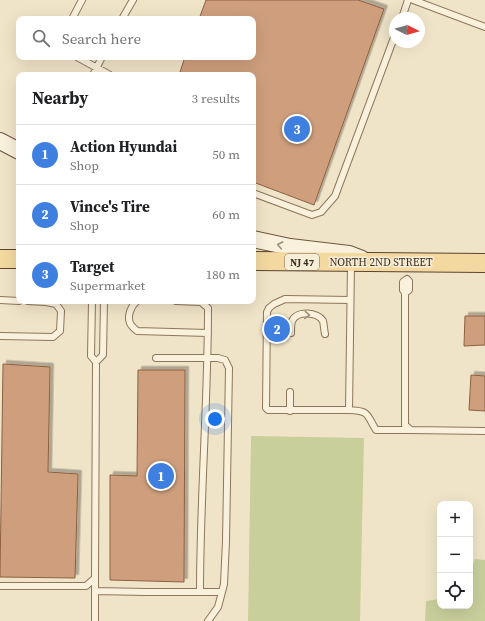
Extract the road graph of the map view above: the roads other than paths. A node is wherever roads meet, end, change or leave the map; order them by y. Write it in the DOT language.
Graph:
graph roads {
  1 [pos="82,0"];
  2 [pos="132,0"];
  3 [pos="408,0"];
  4 [pos="413,0"];
  5 [pos="404,12"];
  6 [pos="74,16"];
  7 [pos="124,16"];
  8 [pos="485,27"];
  9 [pos="390,48"];
  10 [pos="82,60"];
  11 [pos="100,60"];
  12 [pos="96,68"];
  13 [pos="94,72"];
  14 [pos="104,72"];
  15 [pos="0,140"];
  16 [pos="16,149"];
  17 [pos="256,195"];
  18 [pos="256,240"];
  19 [pos="0,259"];
  20 [pos="16,259"];
  21 [pos="256,261"];
  22 [pos="351,262"];
  23 [pos="373,263"];
  24 [pos="485,263"];
  25 [pos="405,293"];
  26 [pos="0,300"];
  27 [pos="16,300"];
  28 [pos="350,300"];
  29 [pos="56,304"];
  30 [pos="92,304"];
  31 [pos="104,304"];
  32 [pos="134,304"];
  33 [pos="203,304"];
  34 [pos="208,333"];
  35 [pos="291,333"];
  36 [pos="325,334"];
  37 [pos="0,336"];
  38 [pos="156,358"];
  39 [pos="207,358"];
  40 [pos="96,362"];
  41 [pos="290,392"];
  42 [pos="290,410"];
  43 [pos="349,410"];
  44 [pos="411,430"];
  45 [pos="485,431"];
  46 [pos="95,578"];
  47 [pos="0,586"];
  48 [pos="95,591"];
  49 [pos="200,592"];
  50 [pos="222,592"];
  51 [pos="95,621"];
  52 [pos="208,621"];
  1 -- 6 [label="lane"];
  2 -- 7 [label="lane"];
  3 -- 5 [label="lane"];
  4 -- 8 [label="lane"];
  9 -- 17 [label="lane"];
  10 -- 12 [label="lane"];
  11 -- 12 [label="lane"];
  12 -- 13 [label="lane"];
  12 -- 14 [label="lane"];
  15 -- 16 [label="street"];
  23 -- 18 [label="street, one-way"];
  19 -- 20 [label="main road"];
  21 -- 22 [label="main road, NORTH 2ND STREET / NJ 47"];
  22 -- 23 [label="main road, NORTH 2ND STREET / NJ 47"];
  22 -- 28 [label="lane"];
  23 -- 24 [label="main road, NORTH 2ND STREET / NJ 47"];
  25 -- 44 [label="lane"];
  26 -- 27 [label="lane"];
  28 -- 42 [label="lane"];
  28 -- 43 [label="lane"];
  29 -- 37 [label="lane"];
  30 -- 40 [label="lane"];
  31 -- 40 [label="lane"];
  32 -- 34 [label="lane"];
  33 -- 34 [label="lane"];
  34 -- 39 [label="lane"];
  35 -- 36 [label="lane, one-way"];
  38 -- 39 [label="lane"];
  39 -- 49 [label="lane"];
  39 -- 50 [label="lane"];
  40 -- 46 [label="lane"];
  41 -- 42 [label="lane"];
  42 -- 43 [label="lane"];
  43 -- 44 [label="lane"];
  44 -- 45 [label="lane"];
  46 -- 47 [label="lane"];
  46 -- 48 [label="lane"];
  48 -- 49 [label="lane"];
  48 -- 51 [label="lane"];
  49 -- 50 [label="lane"];
  50 -- 52 [label="lane"];
}
